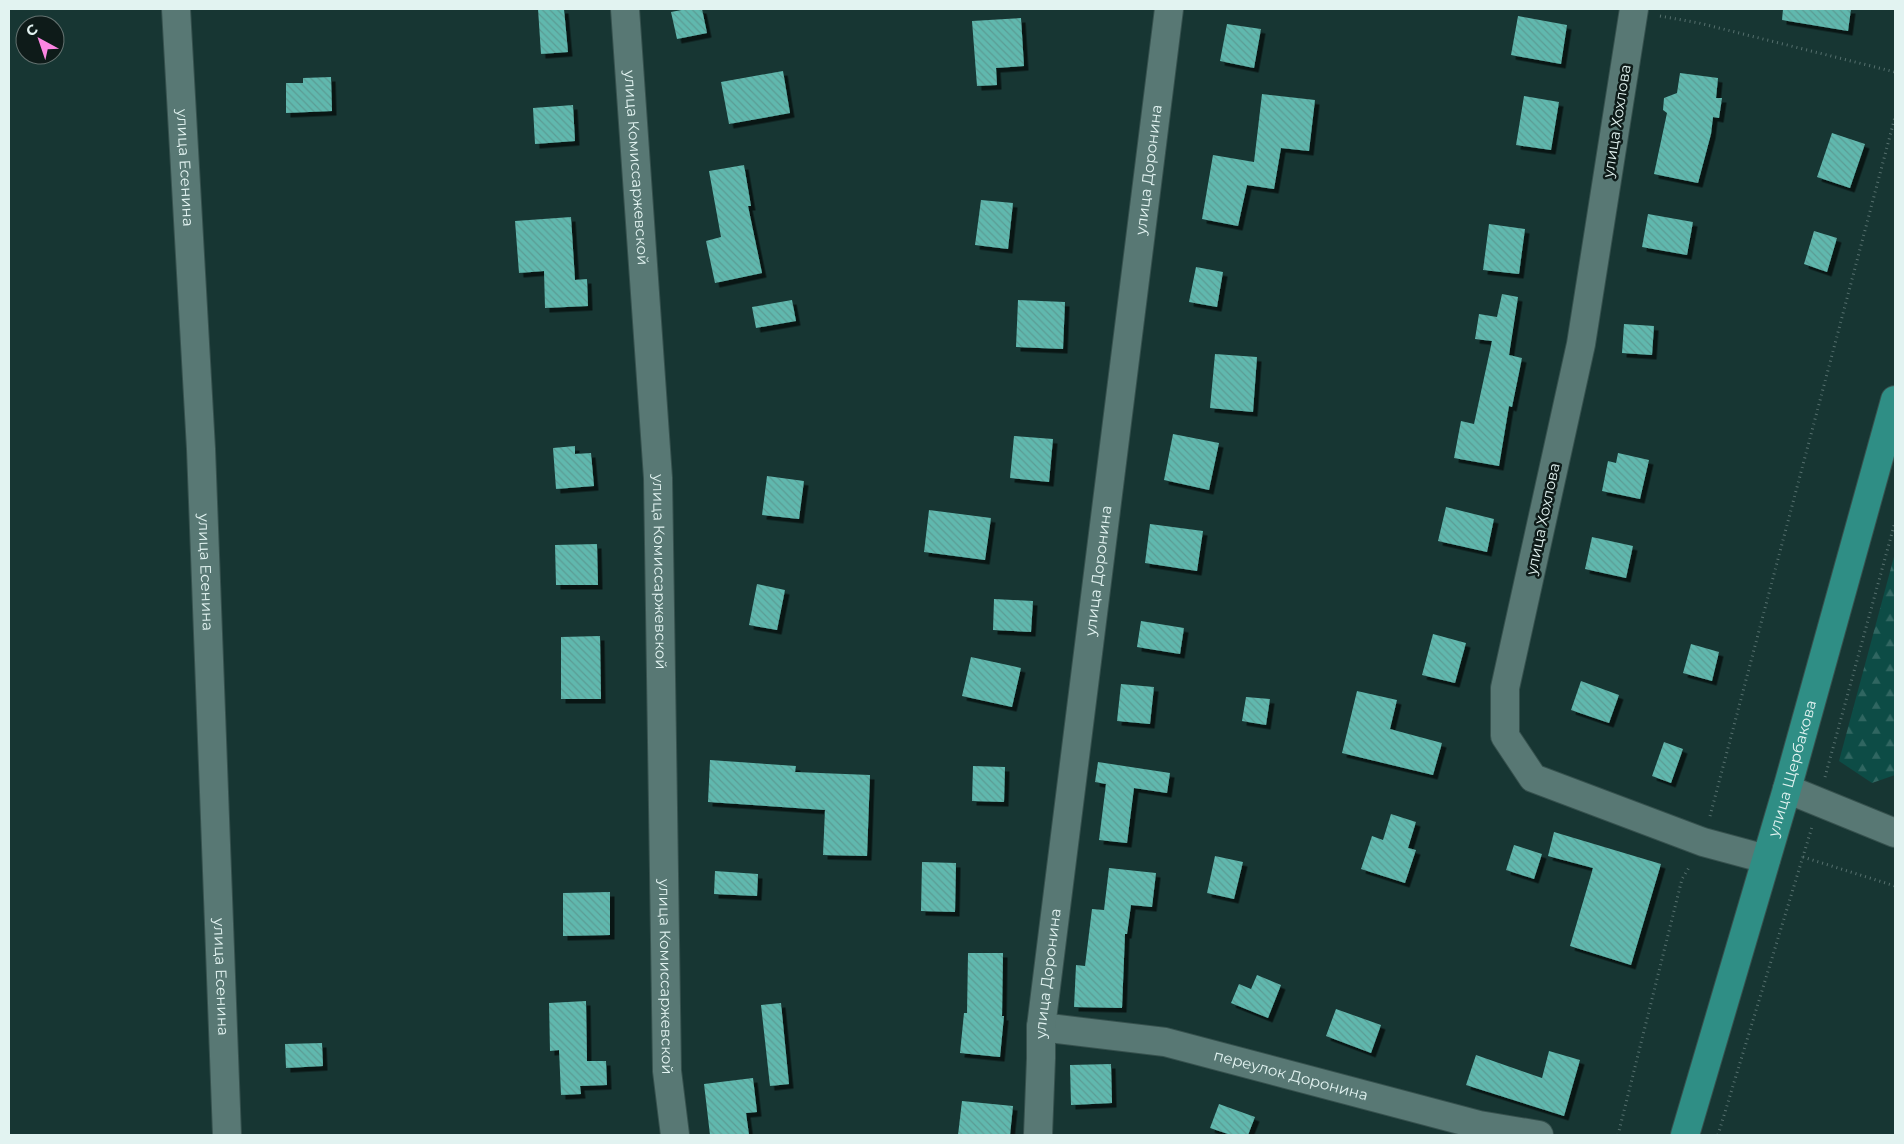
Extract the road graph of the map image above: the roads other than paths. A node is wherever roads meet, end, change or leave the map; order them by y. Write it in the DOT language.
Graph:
graph roads {
  1 [pos="176,9"];
  2 [pos="625,9"];
  3 [pos="1169,9"];
  4 [pos="1634,10"];
  5 [pos="1895,400"];
  6 [pos="1787,789"];
  7 [pos="1895,833"];
  8 [pos="1766,859"];
  9 [pos="1040,1027"];
  10 [pos="227,1135"];
  11 [pos="674,1135"];
  12 [pos="1038,1135"];
  13 [pos="1539,1135"];
  14 [pos="1685,1135"];
  1 -- 10 [label="street, улица Есенина"];
  2 -- 11 [label="street, улица Комиссаржевской"];
  3 -- 9 [label="street, улица Доронина"];
  4 -- 8 [label="street, улица Хохлова"];
  5 -- 6 [label="main road, улица Щербакова"];
  6 -- 7 [label="street"];
  6 -- 8 [label="main road, улица Щербакова"];
  8 -- 14 [label="main road, улица Щербакова"];
  9 -- 12 [label="street, улица Доронина"];
  9 -- 13 [label="street, переулок Доронина"];
}
